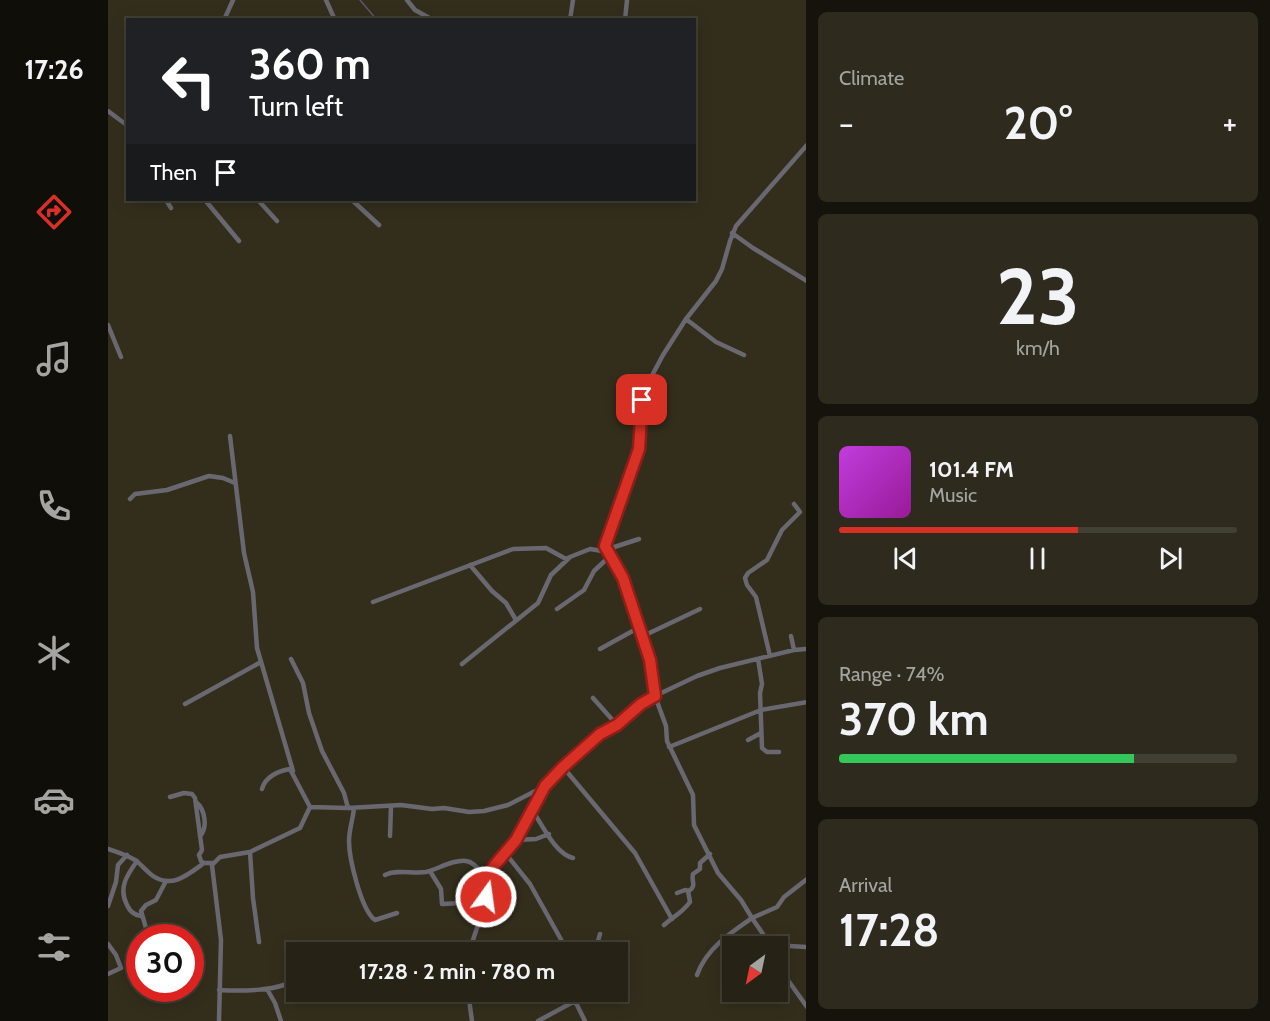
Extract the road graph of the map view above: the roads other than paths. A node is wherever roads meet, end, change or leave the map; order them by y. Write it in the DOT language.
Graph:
graph roads {
  1 [pos="233,0"];
  2 [pos="326,0"];
  3 [pos="407,0"];
  4 [pos="573,0"];
  5 [pos="627,0"];
  6 [pos="225,18"];
  7 [pos="334,18"];
  8 [pos="430,18"];
  9 [pos="570,18"];
  10 [pos="625,18"];
  11 [pos="108,111"];
  12 [pos="126,124"];
  13 [pos="806,146"];
  14 [pos="167,201"];
  15 [pos="206,201"];
  16 [pos="259,201"];
  17 [pos="353,201"];
  18 [pos="171,208"];
  19 [pos="277,221"];
  20 [pos="379,225"];
  21 [pos="732,233"];
  22 [pos="239,241"];
  23 [pos="806,280"];
  24 [pos="686,319"];
  25 [pos="108,324"];
  26 [pos="744,355"];
  27 [pos="121,357"];
  28 [pos="230,436"];
  29 [pos="236,483"];
  30 [pos="129,498"];
  31 [pos="794,504"];
  32 [pos="639,539"];
  33 [pos="607,549"];
  34 [pos="610,556"];
  35 [pos="570,557"];
  36 [pos="470,565"];
  37 [pos="373,602"];
  38 [pos="557,609"];
  39 [pos="700,609"];
  40 [pos="516,620"];
  41 [pos="638,628"];
  42 [pos="792,636"];
  43 [pos="641,637"];
  44 [pos="600,649"];
  45 [pos="806,649"];
  46 [pos="794,650"];
  47 [pos="770,656"];
  48 [pos="291,659"];
  49 [pos="758,659"];
  50 [pos="261,662"];
  51 [pos="462,664"];
  52 [pos="655,696"];
  53 [pos="593,698"];
  54 [pos="806,702"];
  55 [pos="186,704"];
  56 [pos="761,710"];
  57 [pos="617,725"];
  58 [pos="761,733"];
  59 [pos="748,741"];
  60 [pos="669,747"];
  61 [pos="779,752"];
  62 [pos="563,767"];
  63 [pos="293,771"];
  64 [pos="545,786"];
  65 [pos="262,789"];
  66 [pos="170,797"];
  67 [pos="391,806"];
  68 [pos="310,807"];
  69 [pos="351,808"];
  70 [pos="532,810"];
  71 [pos="549,834"];
  72 [pos="390,836"];
  73 [pos="516,840"];
  74 [pos="110,849"];
  75 [pos="250,852"];
  76 [pos="506,854"];
  77 [pos="710,854"];
  78 [pos="127,855"];
  79 [pos="108,856"];
  80 [pos="573,858"];
  81 [pos="137,861"];
  82 [pos="204,862"];
  83 [pos="214,863"];
  84 [pos="430,871"];
  85 [pos="385,875"];
  86 [pos="488,877"];
  87 [pos="806,880"];
  88 [pos="166,881"];
  89 [pos="688,891"];
  90 [pos="677,893"];
  91 [pos="462,903"];
  92 [pos="108,906"];
  93 [pos="397,913"];
  94 [pos="482,914"];
  95 [pos="141,916"];
  96 [pos="672,918"];
  97 [pos="752,918"];
  98 [pos="144,924"];
  99 [pos="664,925"];
  100 [pos="600,934"];
  101 [pos="764,936"];
  102 [pos="259,942"];
  103 [pos="472,942"];
  104 [pos="562,942"];
  105 [pos="596,942"];
  106 [pos="108,944"];
  107 [pos="788,946"];
  108 [pos="806,947"];
  109 [pos="108,974"];
  110 [pos="697,975"];
  111 [pos="788,980"];
  112 [pos="286,984"];
  113 [pos="267,989"];
  114 [pos="219,990"];
  115 [pos="469,1002"];
  116 [pos="573,1002"];
  117 [pos="576,1002"];
  118 [pos="806,1006"];
  119 [pos="219,1021"];
  120 [pos="281,1021"];
  121 [pos="472,1021"];
  122 [pos="538,1021"];
  123 [pos="585,1021"];
  1 -- 6 [label="street"];
  2 -- 7 [label="street"];
  3 -- 8 [label="street"];
  4 -- 9 [label="street"];
  5 -- 10 [label="street"];
  11 -- 12 [label="street"];
  13 -- 21 [label="street"];
  14 -- 18 [label="street"];
  15 -- 22 [label="street"];
  16 -- 19 [label="street"];
  17 -- 20 [label="street"];
  21 -- 23 [label="street"];
  21 -- 24 [label="street"];
  24 -- 26 [label="street"];
  24 -- 33 [label="street"];
  25 -- 27 [label="street"];
  28 -- 29 [label="street"];
  29 -- 30 [label="street"];
  29 -- 50 [label="street"];
  31 -- 47 [label="street"];
  32 -- 33 [label="street"];
  33 -- 34 [label="street"];
  33 -- 35 [label="street"];
  34 -- 38 [label="street"];
  34 -- 41 [label="street"];
  35 -- 36 [label="street"];
  35 -- 40 [label="street"];
  36 -- 37 [label="street"];
  36 -- 40 [label="street"];
  39 -- 43 [label="street"];
  40 -- 51 [label="street"];
  41 -- 43 [label="street"];
  41 -- 44 [label="street"];
  42 -- 46 [label="street"];
  43 -- 52 [label="street"];
  45 -- 46 [label="street"];
  46 -- 47 [label="street"];
  47 -- 49 [label="street"];
  48 -- 69 [label="street"];
  49 -- 52 [label="street"];
  49 -- 56 [label="street"];
  50 -- 55 [label="street"];
  50 -- 63 [label="street"];
  52 -- 57 [label="street"];
  52 -- 60 [label="street"];
  53 -- 57 [label="street"];
  54 -- 56 [label="street"];
  56 -- 58 [label="street"];
  56 -- 60 [label="street"];
  57 -- 62 [label="street"];
  58 -- 59 [label="street"];
  58 -- 61 [label="street"];
  60 -- 77 [label="street"];
  62 -- 64 [label="street"];
  62 -- 96 [label="street"];
  63 -- 65 [label="street"];
  63 -- 68 [label="street"];
  64 -- 67 [label="street"];
  64 -- 70 [label="street"];
  66 -- 82 [label="street"];
  67 -- 69 [label="street"];
  67 -- 72 [label="street"];
  68 -- 69 [label="street"];
  68 -- 75 [label="street"];
  69 -- 93 [label="street"];
  70 -- 71 [label="street"];
  70 -- 73 [label="street"];
  71 -- 73 [label="street"];
  71 -- 80 [label="street"];
  73 -- 76 [label="street"];
  74 -- 78 [label="street"];
  74 -- 79 [label="street"];
  75 -- 83 [label="street"];
  75 -- 102 [label="street"];
  76 -- 86 [label="street"];
  76 -- 104 [label="street"];
  77 -- 89 [label="street"];
  77 -- 97 [label="street"];
  78 -- 81 [label="street"];
  78 -- 92 [label="street"];
  81 -- 88 [label="street"];
  81 -- 95 [label="street"];
  82 -- 83 [label="street"];
  82 -- 88 [label="street"];
  83 -- 114 [label="street"];
  84 -- 85 [label="street"];
  84 -- 86 [label="street"];
  84 -- 91 [label="street"];
  86 -- 91 [label="street"];
  86 -- 94 [label="street"];
  87 -- 97 [label="street"];
  88 -- 95 [label="street"];
  89 -- 90 [label="street"];
  89 -- 96 [label="street"];
  91 -- 94 [label="street"];
  94 -- 103 [label="street"];
  95 -- 98 [label="street"];
  96 -- 99 [label="street"];
  97 -- 101 [label="street"];
  97 -- 110 [label="street"];
  100 -- 105 [label="street"];
  106 -- 109 [label="street"];
  107 -- 108 [label="street"];
  111 -- 118 [label="street"];
  112 -- 113 [label="street"];
  113 -- 114 [label="street"];
  113 -- 120 [label="street"];
  114 -- 119 [label="street"];
  115 -- 121 [label="street"];
  116 -- 122 [label="street"];
  117 -- 123 [label="street"];
}
